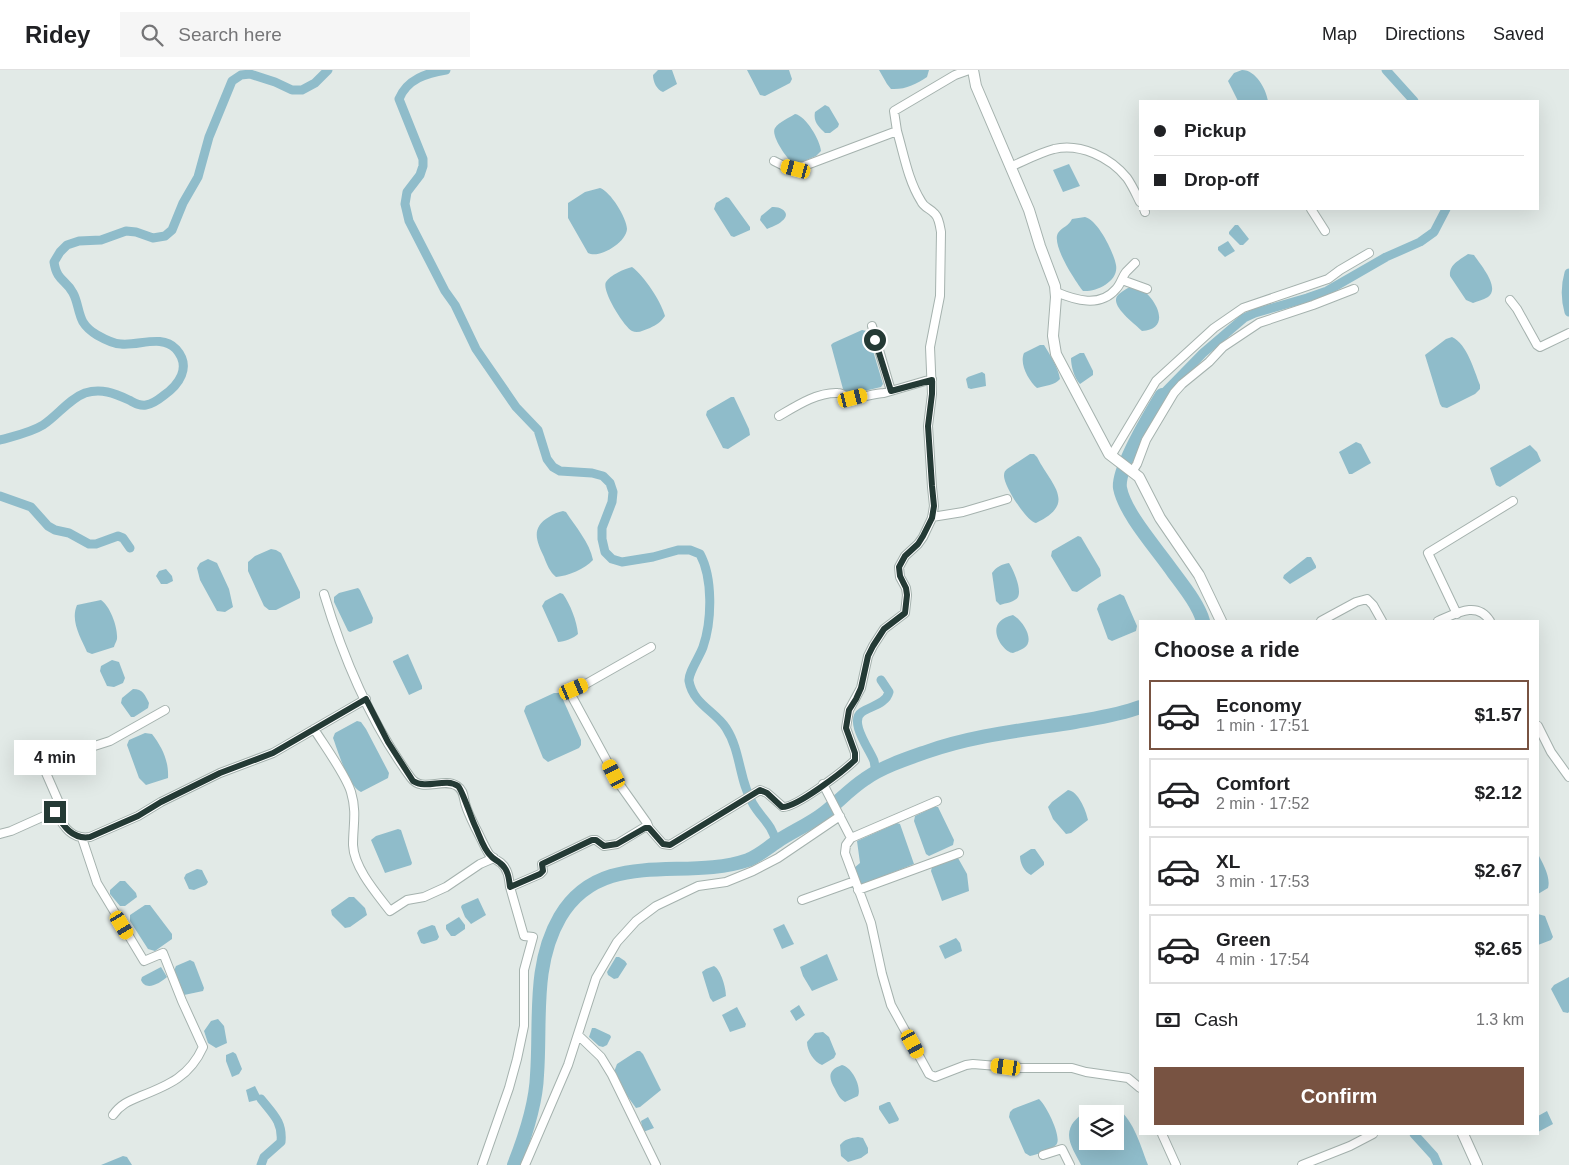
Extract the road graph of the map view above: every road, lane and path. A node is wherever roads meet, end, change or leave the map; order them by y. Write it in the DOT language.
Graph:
graph roads {
  1 [pos="971,70"];
  2 [pos="897,131"];
  3 [pos="774,161"];
  4 [pos="1010,167"];
  5 [pos="1139,200"];
  6 [pos="1312,210"];
  7 [pos="1325,231"];
  8 [pos="1369,253"];
  9 [pos="1135,263"];
  10 [pos="1122,280"];
  11 [pos="1147,289"];
  12 [pos="1354,289"];
  13 [pos="1056,292"];
  14 [pos="1510,300"];
  15 [pos="872,326"];
  16 [pos="1569,333"];
  17 [pos="932,380"];
  18 [pos="891,391"];
  19 [pos="779,416"];
  20 [pos="1113,458"];
  21 [pos="1131,471"];
  22 [pos="1008,499"];
  23 [pos="1512,501"];
  24 [pos="932,517"];
  25 [pos="324,594"];
  26 [pos="1457,614"];
  27 [pos="1221,620"];
  28 [pos="1323,620"];
  29 [pos="1381,620"];
  30 [pos="1441,620"];
  31 [pos="1489,620"];
  32 [pos="651,647"];
  33 [pos="366,699"];
  34 [pos="165,710"];
  35 [pos="1539,728"];
  36 [pos="314,729"];
  37 [pos="1569,777"];
  38 [pos="823,784"];
  39 [pos="937,801"];
  40 [pos="55,812"];
  41 [pos="839,813"];
  42 [pos="649,828"];
  43 [pos="0,834"];
  44 [pos="82,838"];
  45 [pos="851,838"];
  46 [pos="959,853"];
  47 [pos="494,858"];
  48 [pos="855,881"];
  49 [pos="510,887"];
  50 [pos="858,890"];
  51 [pos="802,900"];
  52 [pos="578,1035"];
  53 [pos="1139,1087"];
  54 [pos="113,1115"];
  55 [pos="1162,1135"];
  56 [pos="1371,1135"];
  57 [pos="1463,1135"];
  58 [pos="1043,1155"];
  59 [pos="482,1165"];
  60 [pos="525,1165"];
  61 [pos="656,1165"];
  62 [pos="1070,1165"];
  63 [pos="1176,1165"];
  64 [pos="1302,1165"];
  65 [pos="1477,1165"];
  1 -- 2 [label="street"];
  1 -- 4 [label="street"];
  2 -- 3 [label="street"];
  2 -- 17 [label="street"];
  4 -- 5 [label="street"];
  4 -- 13 [label="street"];
  6 -- 7 [label="street"];
  8 -- 20 [label="street"];
  9 -- 10 [label="street"];
  10 -- 11 [label="street"];
  10 -- 13 [label="street"];
  12 -- 21 [label="street"];
  13 -- 20 [label="street"];
  14 -- 16 [label="street"];
  15 -- 18 [label="street"];
  17 -- 18 [label="street"];
  17 -- 24 [label="street"];
  18 -- 19 [label="street"];
  20 -- 21 [label="street"];
  21 -- 27 [label="street"];
  22 -- 24 [label="street"];
  23 -- 26 [label="street"];
  24 -- 38 [label="street"];
  25 -- 33 [label="street"];
  26 -- 30 [label="street"];
  26 -- 31 [label="street"];
  28 -- 29 [label="street"];
  32 -- 42 [label="street"];
  33 -- 36 [label="street"];
  33 -- 47 [label="street"];
  34 -- 40 [label="street"];
  35 -- 37 [label="street"];
  36 -- 44 [label="street"];
  36 -- 47 [label="street"];
  38 -- 41 [label="street"];
  38 -- 42 [label="street"];
  39 -- 45 [label="street"];
  40 -- 43 [label="street"];
  40 -- 44 [label="street"];
  41 -- 45 [label="street"];
  41 -- 52 [label="street"];
  42 -- 49 [label="street"];
  44 -- 54 [label="street"];
  45 -- 48 [label="street"];
  46 -- 50 [label="street"];
  47 -- 49 [label="street"];
  48 -- 50 [label="street"];
  48 -- 51 [label="street"];
  49 -- 59 [label="street"];
  50 -- 53 [label="street"];
  52 -- 60 [label="street"];
  52 -- 61 [label="street"];
  55 -- 63 [label="street"];
  56 -- 64 [label="street"];
  57 -- 65 [label="street"];
  58 -- 62 [label="street"];
}
